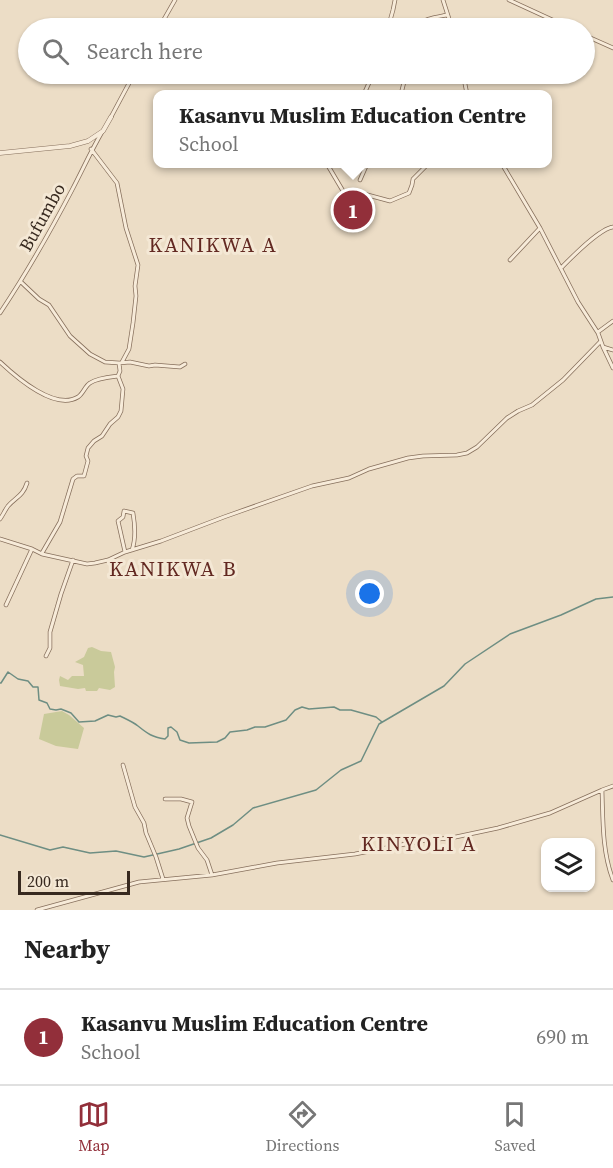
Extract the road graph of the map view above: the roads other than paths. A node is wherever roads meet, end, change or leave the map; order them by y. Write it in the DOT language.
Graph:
graph roads {
  1 [pos="175,0"];
  2 [pos="395,0"];
  3 [pos="443,0"];
  4 [pos="509,0"];
  5 [pos="447,15"];
  6 [pos="165,18"];
  7 [pos="391,18"];
  8 [pos="436,18"];
  9 [pos="448,18"];
  10 [pos="548,18"];
  11 [pos="595,40"];
  12 [pos="613,48"];
  13 [pos="129,84"];
  14 [pos="111,117"];
  15 [pos="103,131"];
  16 [pos="92,149"];
  17 [pos="0,153"];
  18 [pos="329,168"];
  19 [pos="365,168"];
  20 [pos="424,168"];
  21 [pos="504,168"];
  22 [pos="360,180"];
  23 [pos="613,227"];
  24 [pos="540,228"];
  25 [pos="510,260"];
  26 [pos="561,269"];
  27 [pos="21,282"];
  28 [pos="0,313"];
  29 [pos="613,321"];
  30 [pos="598,333"];
  31 [pos="600,342"];
  32 [pos="603,347"];
  33 [pos="613,350"];
  34 [pos="0,362"];
  35 [pos="121,363"];
  36 [pos="185,364"];
  37 [pos="613,368"];
  38 [pos="118,376"];
  39 [pos="27,483"];
  40 [pos="0,519"];
  41 [pos="0,539"];
  42 [pos="32,549"];
  43 [pos="132,550"];
  44 [pos="125,552"];
  45 [pos="42,554"];
  46 [pos="73,561"];
  47 [pos="6,605"];
  48 [pos="46,656"];
  49 [pos="123,765"];
  50 [pos="613,786"];
  51 [pos="602,790"];
  52 [pos="165,799"];
  53 [pos="212,875"];
  54 [pos="163,879"];
  55 [pos="613,879"];
  56 [pos="37,910"];
  1 -- 6 [label="street"];
  2 -- 7 [label="street"];
  3 -- 5 [label="street"];
  4 -- 10 [label="street"];
  5 -- 8 [label="street"];
  5 -- 9 [label="street"];
  11 -- 12 [label="street"];
  13 -- 14 [label="street"];
  14 -- 15 [label="street"];
  15 -- 16 [label="street, Bufumbo"];
  15 -- 17 [label="street"];
  16 -- 27 [label="street, Bufumbo"];
  16 -- 35 [label="street"];
  18 -- 20 [label="street"];
  19 -- 22 [label="street"];
  21 -- 24 [label="street"];
  23 -- 26 [label="street"];
  24 -- 25 [label="street"];
  24 -- 26 [label="street"];
  26 -- 30 [label="street"];
  27 -- 28 [label="street, Bufumbo"];
  27 -- 35 [label="street"];
  29 -- 30 [label="street"];
  30 -- 31 [label="street"];
  31 -- 32 [label="street"];
  31 -- 43 [label="street"];
  32 -- 33 [label="street"];
  32 -- 37 [label="street"];
  34 -- 38 [label="street"];
  35 -- 36 [label="street"];
  35 -- 38 [label="street"];
  38 -- 45 [label="street"];
  39 -- 40 [label="street"];
  41 -- 42 [label="street"];
  42 -- 45 [label="street"];
  42 -- 47 [label="street"];
  43 -- 44 [label="street"];
  43 -- 44 [label="street"];
  44 -- 46 [label="street"];
  45 -- 46 [label="street"];
  46 -- 48 [label="street"];
  49 -- 54 [label="street"];
  50 -- 51 [label="street"];
  51 -- 53 [label="street"];
  51 -- 55 [label="street"];
  52 -- 53 [label="street"];
  53 -- 54 [label="street"];
  54 -- 56 [label="street"];
}
